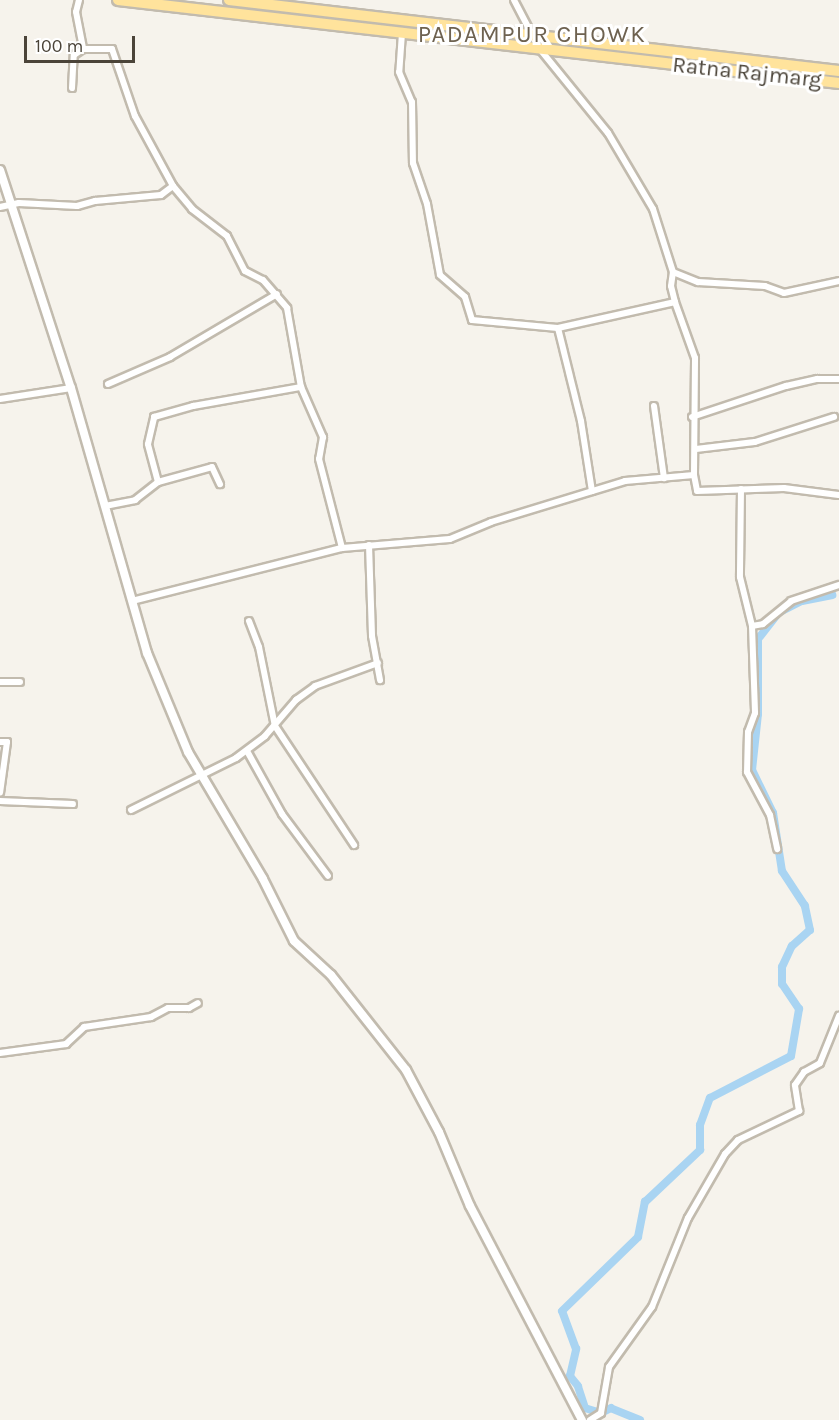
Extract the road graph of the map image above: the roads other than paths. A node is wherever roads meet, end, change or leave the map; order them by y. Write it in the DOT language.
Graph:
graph roads {
  1 [pos="79,0"];
  2 [pos="118,0"];
  3 [pos="230,0"];
  4 [pos="514,0"];
  5 [pos="402,33"];
  6 [pos="532,35"];
  7 [pos="539,48"];
  8 [pos="83,49"];
  9 [pos="839,71"];
  10 [pos="839,83"];
  11 [pos="72,88"];
  12 [pos="0,170"];
  13 [pos="173,186"];
  14 [pos="0,207"];
  15 [pos="12,207"];
  16 [pos="673,272"];
  17 [pos="839,281"];
  18 [pos="277,294"];
  19 [pos="675,302"];
  20 [pos="558,327"];
  21 [pos="839,379"];
  22 [pos="108,384"];
  23 [pos="301,387"];
  24 [pos="71,388"];
  25 [pos="0,399"];
  26 [pos="654,406"];
  27 [pos="692,417"];
  28 [pos="834,417"];
  29 [pos="696,449"];
  30 [pos="694,475"];
  31 [pos="664,478"];
  32 [pos="158,482"];
  33 [pos="220,484"];
  34 [pos="741,489"];
  35 [pos="592,491"];
  36 [pos="839,495"];
  37 [pos="105,506"];
  38 [pos="369,545"];
  39 [pos="342,548"];
  40 [pos="839,585"];
  41 [pos="132,601"];
  42 [pos="249,621"];
  43 [pos="753,626"];
  44 [pos="378,663"];
  45 [pos="380,680"];
  46 [pos="0,682"];
  47 [pos="20,682"];
  48 [pos="274,726"];
  49 [pos="0,742"];
  50 [pos="247,751"];
  51 [pos="202,776"];
  52 [pos="0,793"];
  53 [pos="0,801"];
  54 [pos="73,804"];
  55 [pos="131,810"];
  56 [pos="354,845"];
  57 [pos="777,849"];
  58 [pos="328,876"];
  59 [pos="198,1003"];
  60 [pos="839,1016"];
  61 [pos="0,1053"];
  62 [pos="582,1420"];
  63 [pos="590,1420"];
  1 -- 8 [label="street"];
  2 -- 5 [label="main road, Ratna Rajmarg"];
  3 -- 6 [label="main road, Ratna Rajmarg"];
  4 -- 6 [label="street"];
  5 -- 7 [label="main road, Ratna Rajmarg"];
  5 -- 20 [label="street"];
  6 -- 7 [label="street"];
  6 -- 9 [label="main road, Ratna Rajmarg"];
  7 -- 10 [label="main road, Ratna Rajmarg"];
  7 -- 16 [label="street"];
  8 -- 11 [label="street"];
  8 -- 13 [label="street"];
  12 -- 15 [label="street"];
  13 -- 15 [label="street"];
  13 -- 18 [label="street"];
  14 -- 15 [label="street"];
  15 -- 24 [label="street"];
  16 -- 17 [label="street"];
  16 -- 19 [label="street"];
  18 -- 22 [label="street"];
  18 -- 23 [label="street"];
  19 -- 20 [label="street"];
  19 -- 27 [label="street"];
  20 -- 35 [label="street"];
  21 -- 27 [label="street"];
  23 -- 32 [label="street"];
  23 -- 39 [label="street"];
  24 -- 25 [label="street"];
  24 -- 37 [label="street"];
  26 -- 31 [label="street"];
  27 -- 29 [label="street"];
  28 -- 29 [label="street"];
  29 -- 30 [label="street"];
  30 -- 31 [label="street"];
  30 -- 34 [label="street"];
  31 -- 35 [label="street"];
  32 -- 33 [label="street"];
  32 -- 37 [label="street"];
  34 -- 36 [label="street"];
  34 -- 43 [label="street"];
  35 -- 38 [label="street"];
  37 -- 41 [label="street"];
  38 -- 39 [label="street"];
  38 -- 44 [label="street"];
  39 -- 41 [label="street"];
  40 -- 43 [label="street"];
  41 -- 51 [label="street"];
  42 -- 48 [label="street"];
  43 -- 57 [label="street"];
  44 -- 45 [label="street"];
  44 -- 48 [label="street"];
  46 -- 47 [label="street"];
  48 -- 50 [label="street"];
  48 -- 56 [label="street"];
  49 -- 52 [label="street"];
  50 -- 51 [label="street"];
  50 -- 58 [label="street"];
  51 -- 55 [label="street"];
  51 -- 62 [label="street"];
  53 -- 54 [label="street"];
  59 -- 61 [label="street"];
  60 -- 63 [label="street"];
}
